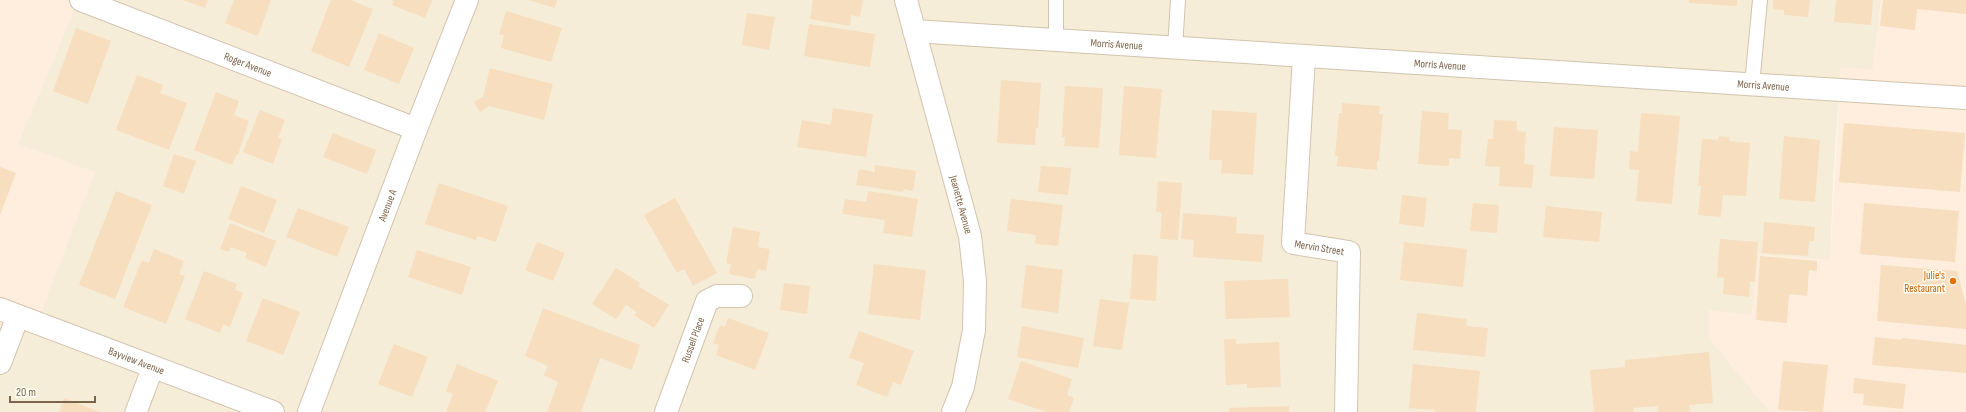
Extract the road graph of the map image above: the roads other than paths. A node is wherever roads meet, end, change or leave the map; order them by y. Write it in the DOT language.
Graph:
graph roads {
  1 [pos="81,0"];
  2 [pos="467,0"];
  3 [pos="906,0"];
  4 [pos="1056,0"];
  5 [pos="1178,0"];
  6 [pos="1760,0"];
  7 [pos="914,31"];
  8 [pos="1056,41"];
  9 [pos="1175,48"];
  10 [pos="1304,57"];
  11 [pos="1752,85"];
  12 [pos="1966,98"];
  13 [pos="416,129"];
  14 [pos="741,296"];
  15 [pos="9,312"];
  16 [pos="0,363"];
  17 [pos="153,367"];
  18 [pos="136,412"];
  19 [pos="273,412"];
  20 [pos="309,412"];
  21 [pos="666,412"];
  22 [pos="953,412"];
  23 [pos="1346,412"];
  1 -- 13 [label="street, Roger Avenue"];
  2 -- 13 [label="street, Avenue A"];
  3 -- 7 [label="street, Jeanette Avenue"];
  4 -- 8 [label="lane"];
  5 -- 9 [label="lane"];
  6 -- 11 [label="lane"];
  7 -- 8 [label="street, Morris Avenue"];
  7 -- 22 [label="street, Jeanette Avenue"];
  8 -- 9 [label="street, Morris Avenue"];
  9 -- 10 [label="street, Morris Avenue"];
  10 -- 11 [label="street, Morris Avenue"];
  10 -- 23 [label="street, Mervin Street"];
  11 -- 12 [label="street, Morris Avenue"];
  13 -- 20 [label="street, Avenue A"];
  14 -- 21 [label="street, Russell Place"];
  15 -- 16 [label="street"];
  15 -- 17 [label="street, Bayview Avenue"];
  17 -- 18 [label="street"];
  17 -- 19 [label="street, Bayview Avenue"];
}
